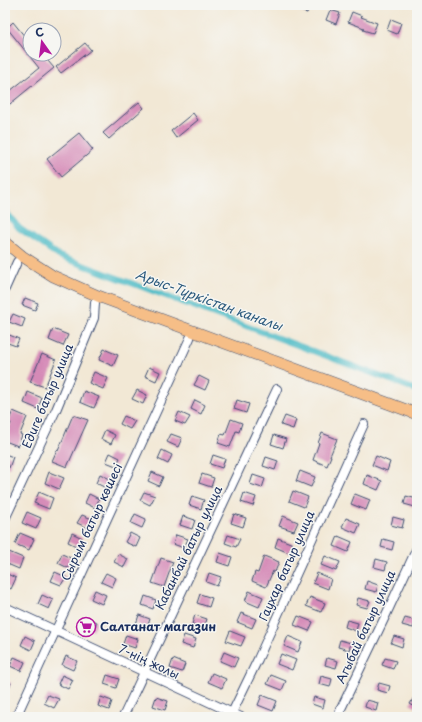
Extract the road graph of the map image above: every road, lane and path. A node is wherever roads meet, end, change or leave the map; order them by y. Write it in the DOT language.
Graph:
graph roads {
  1 [pos="5,242"];
  2 [pos="5,252"];
  3 [pos="17,262"];
  4 [pos="5,289"];
  5 [pos="95,303"];
  6 [pos="190,338"];
  7 [pos="278,389"];
  8 [pos="417,414"];
  9 [pos="417,422"];
  10 [pos="364,424"];
  11 [pos="5,519"];
  12 [pos="417,548"];
  13 [pos="5,607"];
  14 [pos="55,631"];
  15 [pos="143,672"];
  16 [pos="231,715"];
  17 [pos="16,717"];
  18 [pos="123,717"];
  19 [pos="241,717"];
  20 [pos="337,717"];
  1 -- 8 [label="highway"];
  2 -- 3 [label="highway"];
  3 -- 4 [label="street"];
  3 -- 5 [label="highway"];
  5 -- 6 [label="highway"];
  5 -- 11 [label="street, Едиге батыр улица"];
  6 -- 9 [label="highway"];
  6 -- 14 [label="street, Сырым батыр көшесі"];
  7 -- 15 [label="street, Кабанбай батыр улица"];
  10 -- 16 [label="street, Гаухар батыр улица"];
  12 -- 20 [label="street, Агыбай батыр улица"];
  13 -- 14 [label="street, 7-нің жолы"];
  14 -- 15 [label="street, 7-нің жолы"];
  14 -- 17 [label="street, Сырым батыр көшесі"];
  15 -- 16 [label="street, 7-нің жолы"];
  15 -- 18 [label="street, Кабанбай батыр улица"];
  16 -- 19 [label="street, 7-нің жолы"];
}
